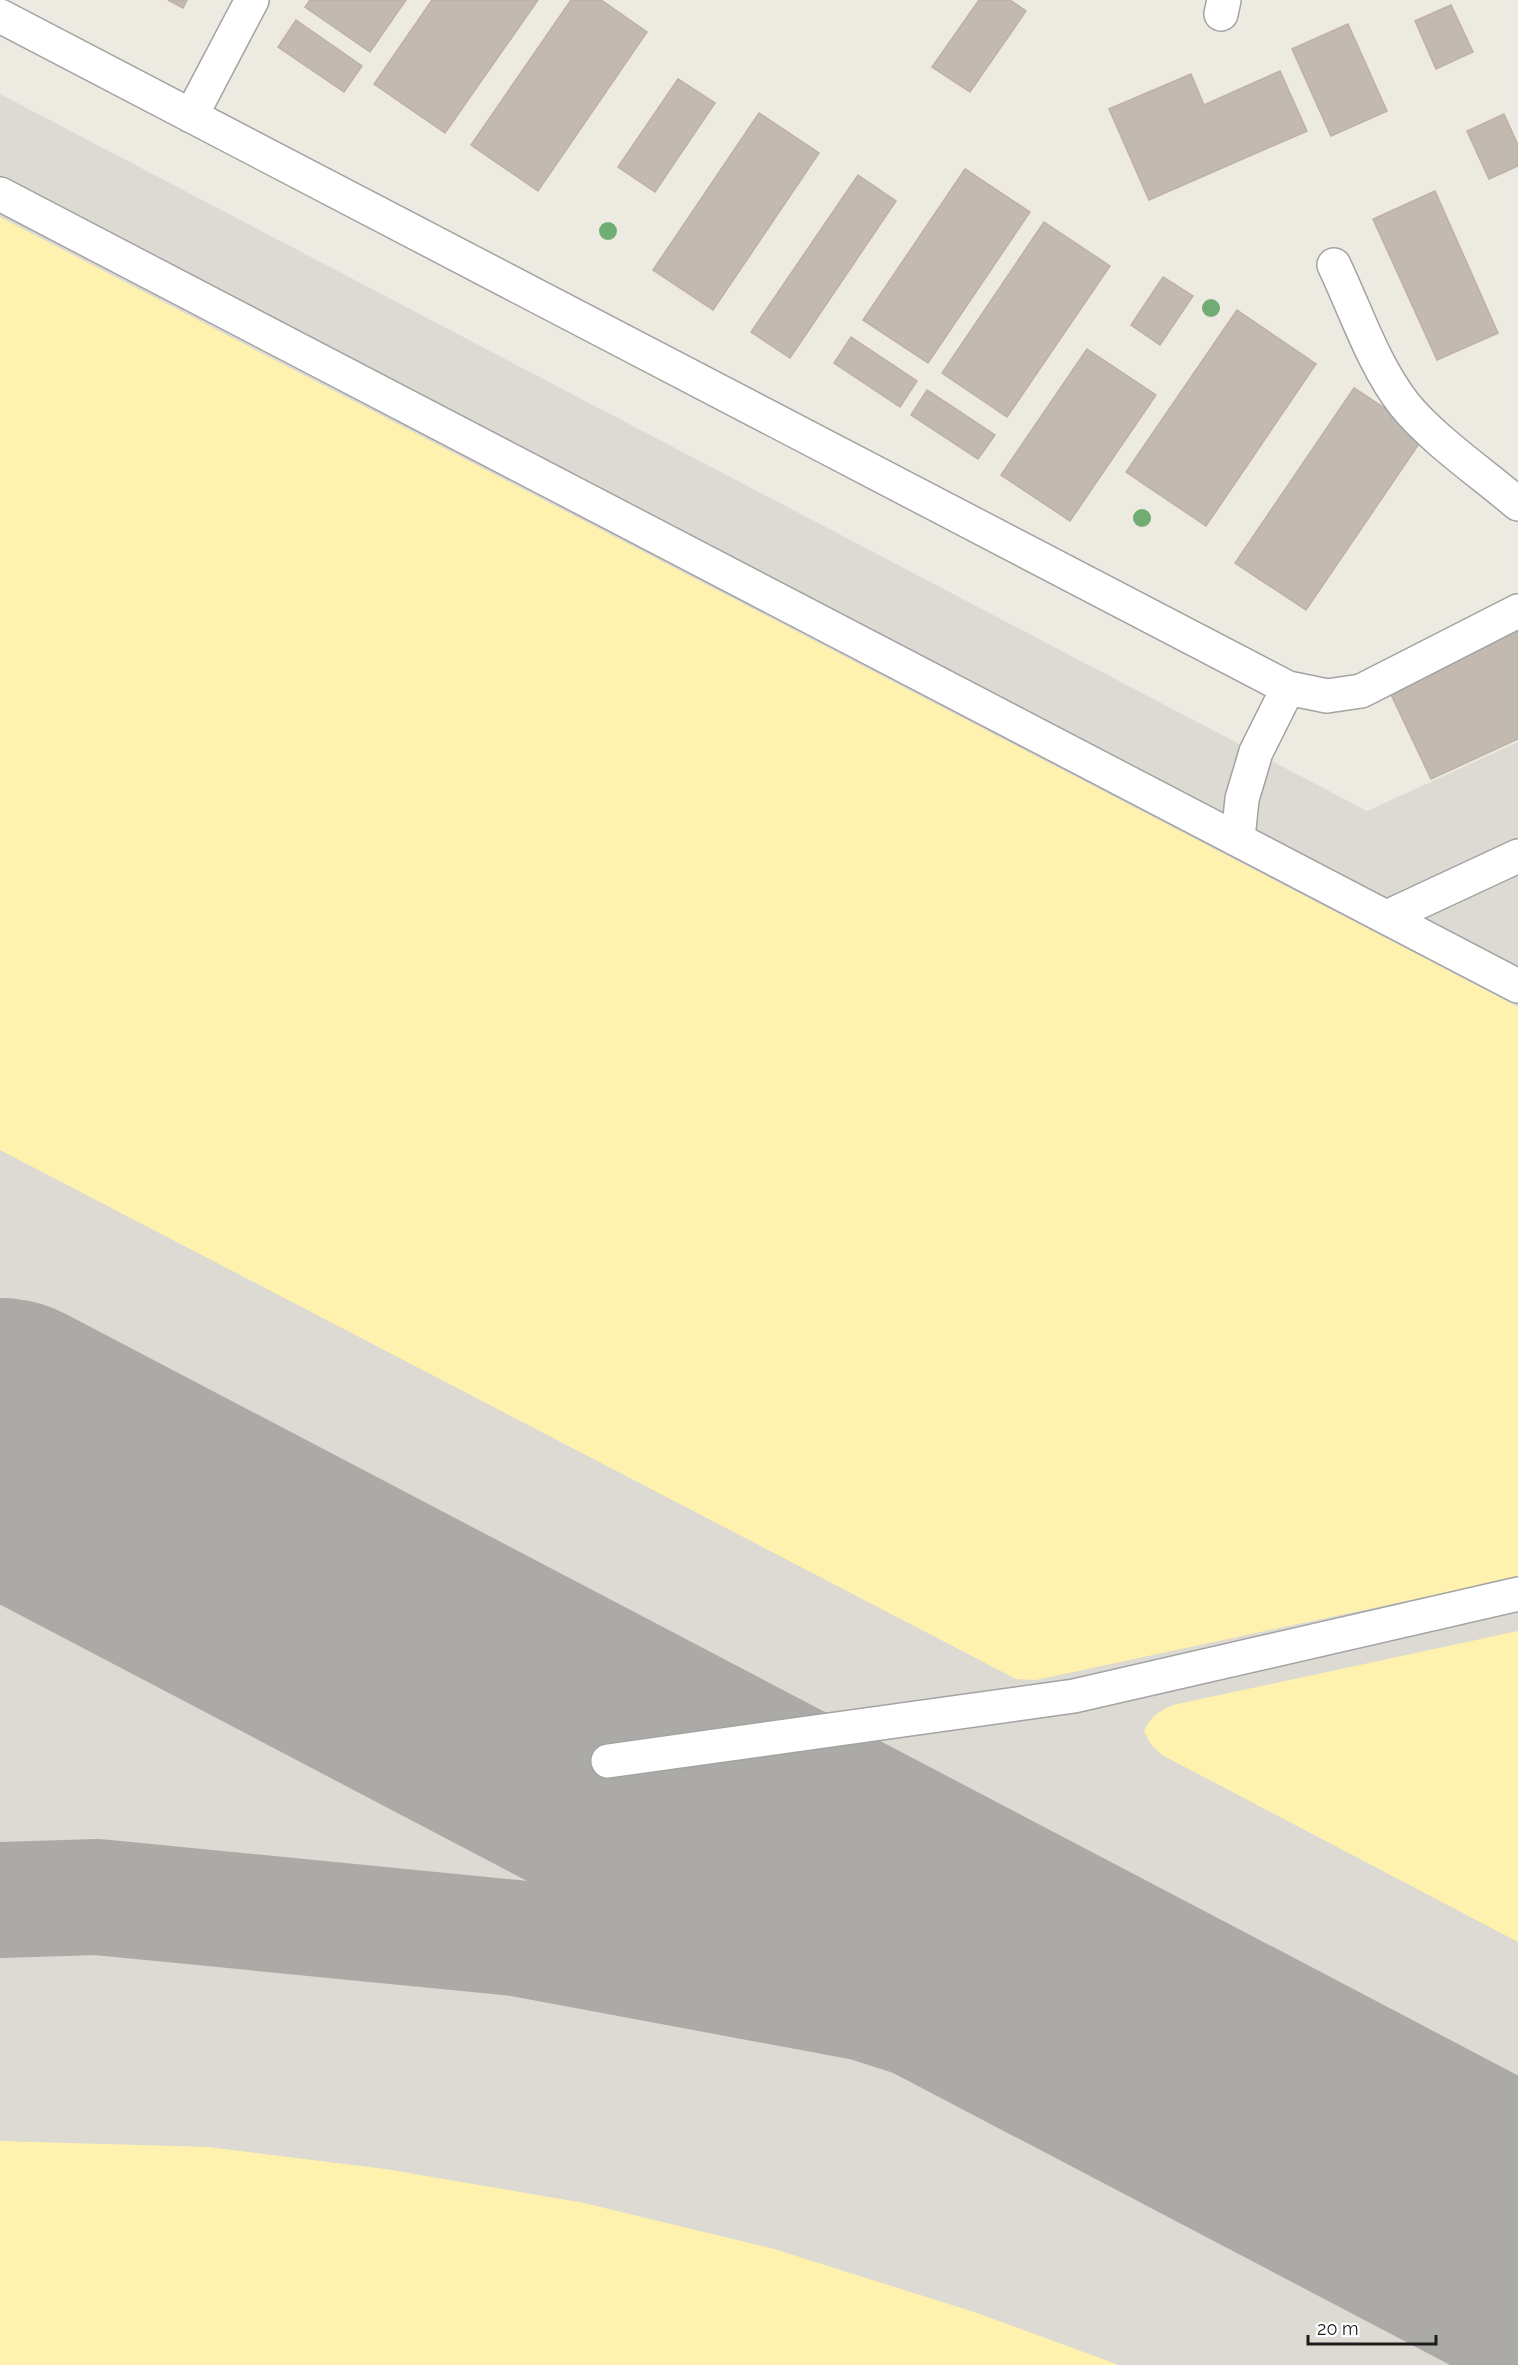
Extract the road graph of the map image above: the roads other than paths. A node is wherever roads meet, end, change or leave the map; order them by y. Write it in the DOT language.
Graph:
graph roads {
  1 [pos="252,0"];
  2 [pos="0,16"];
  3 [pos="191,116"];
  4 [pos="0,194"];
  5 [pos="1335,265"];
  6 [pos="1518,504"];
  7 [pos="1518,611"];
  8 [pos="1288,688"];
  9 [pos="1238,838"];
  10 [pos="1518,856"];
  11 [pos="1387,916"];
  12 [pos="1518,986"];
  13 [pos="1518,1594"];
  14 [pos="608,1761"];
  1 -- 3 [label="lane"];
  2 -- 3 [label="lane"];
  3 -- 8 [label="lane"];
  4 -- 9 [label="lane"];
  5 -- 6 [label="lane"];
  7 -- 8 [label="lane"];
  8 -- 9 [label="lane"];
  9 -- 11 [label="lane"];
  10 -- 11 [label="lane"];
  11 -- 12 [label="lane"];
  13 -- 14 [label="lane"];
}
